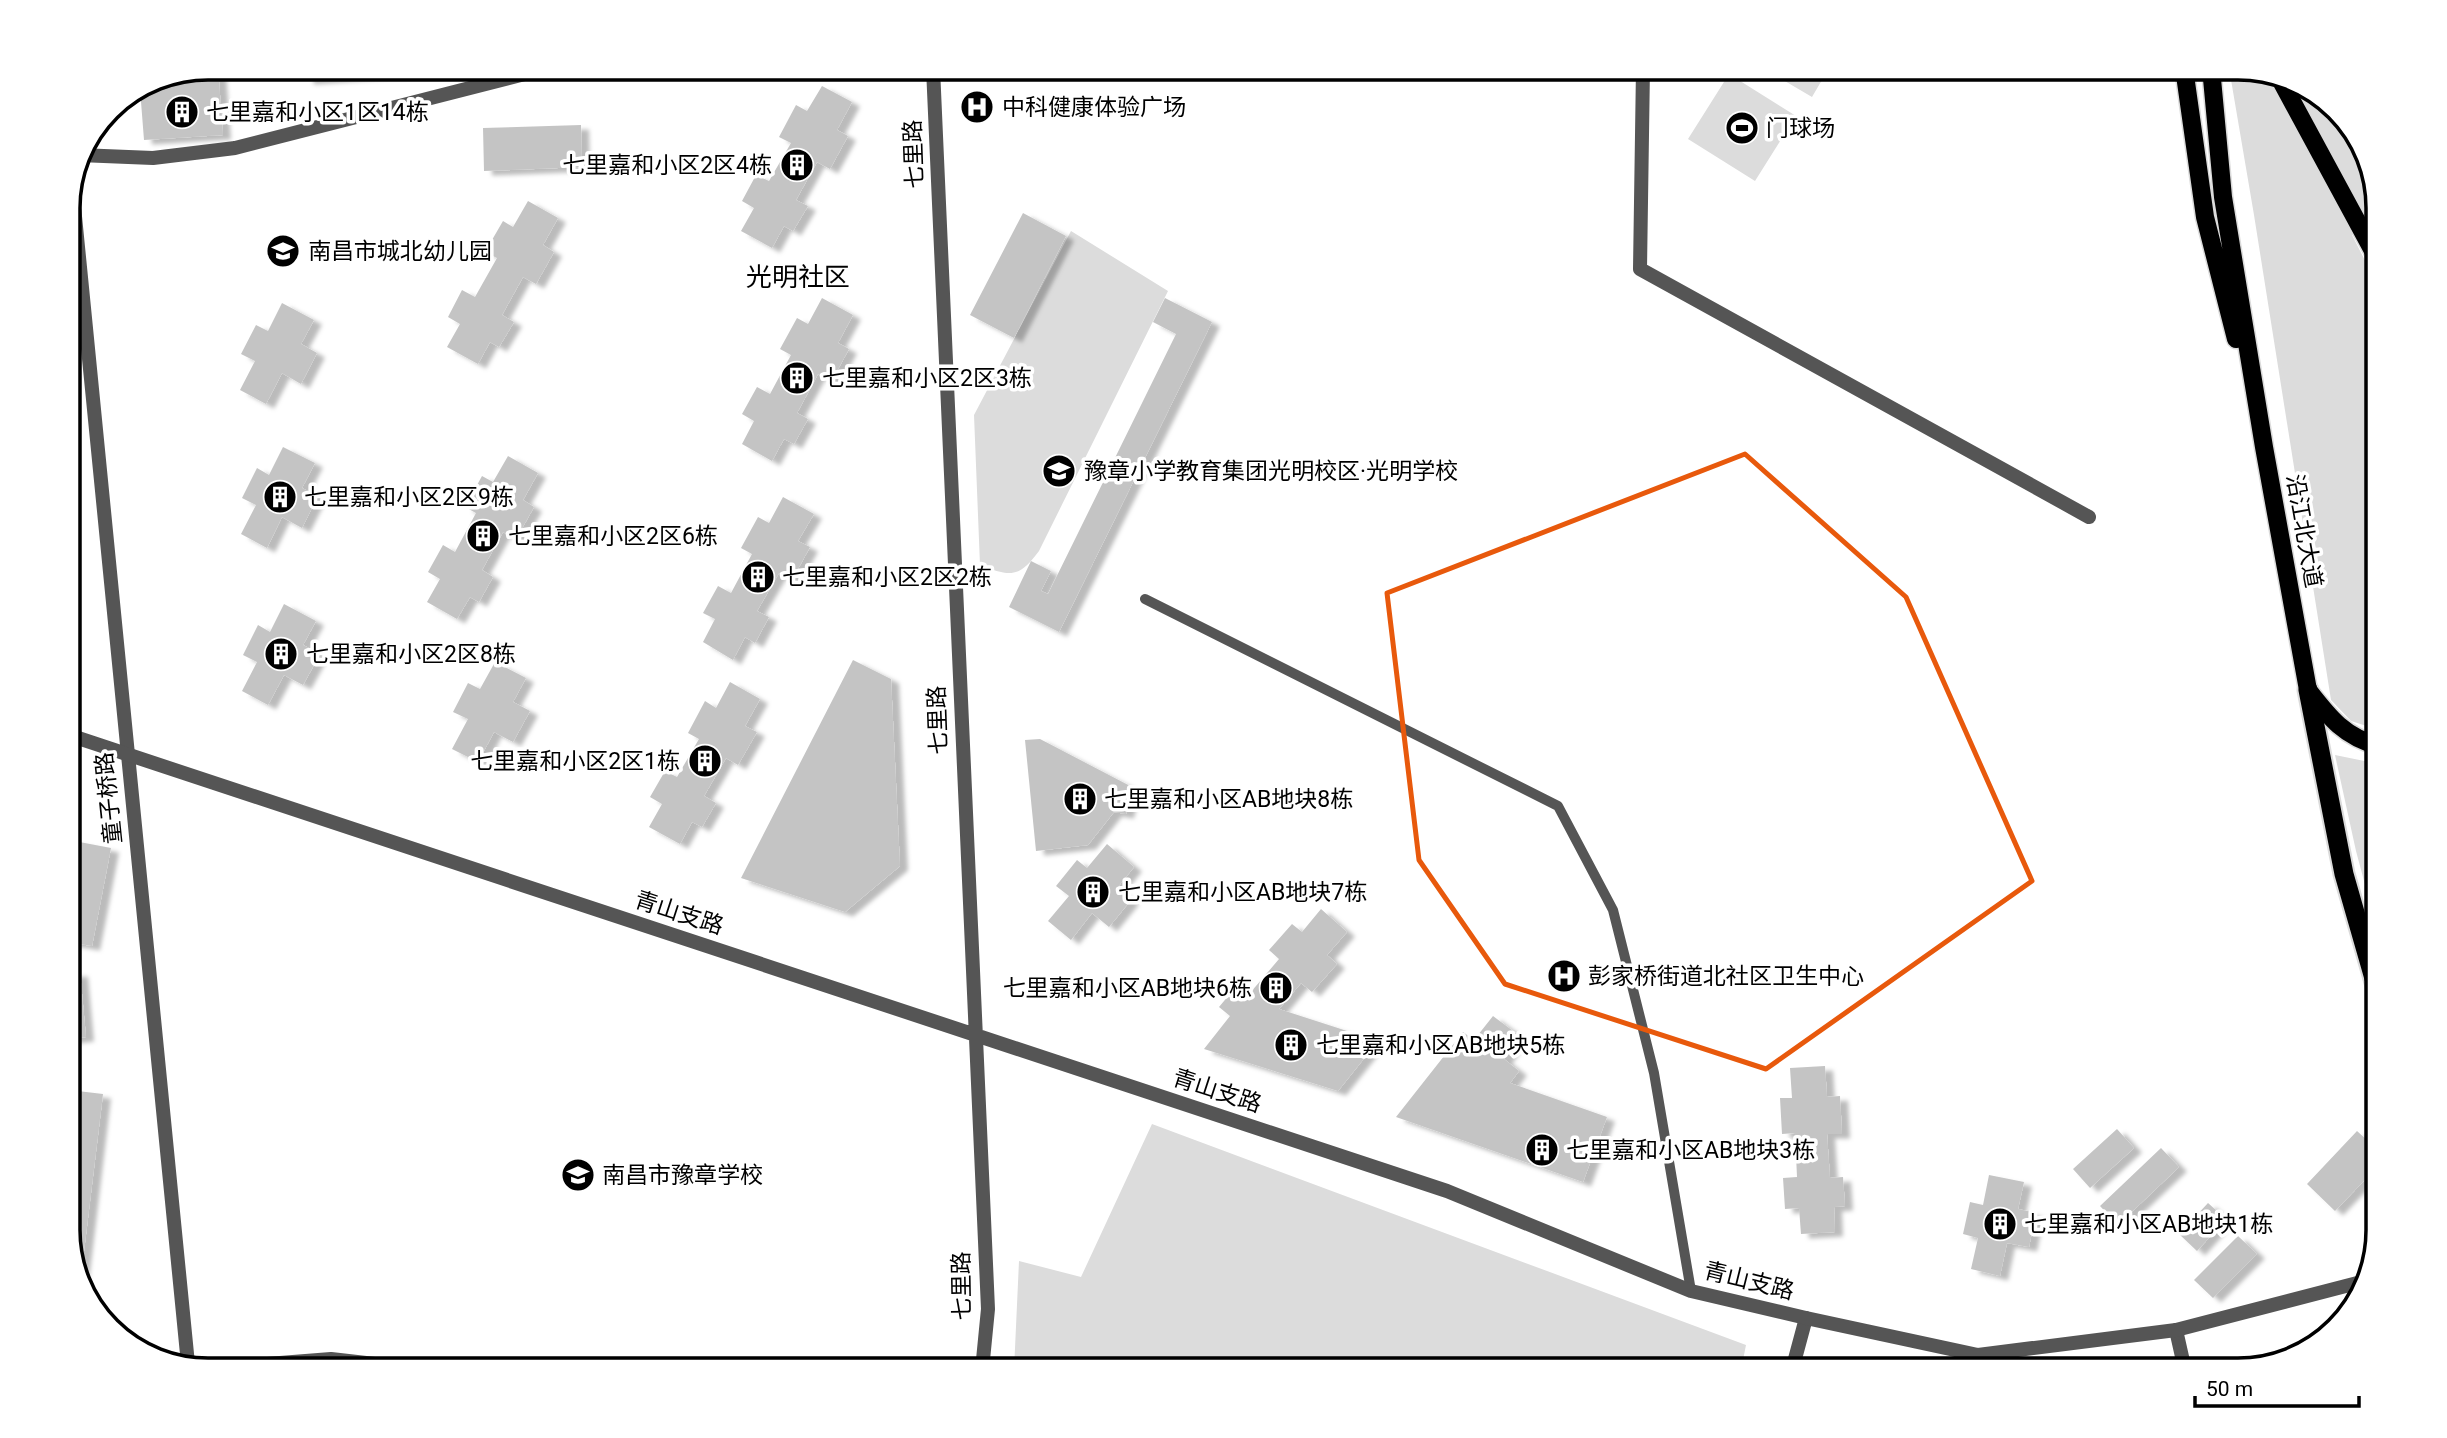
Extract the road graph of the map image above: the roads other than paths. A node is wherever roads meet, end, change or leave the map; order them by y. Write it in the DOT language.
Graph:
graph roads {
  1 [pos="1643,80"];
  2 [pos="2186,80"];
  3 [pos="2212,80"];
  4 [pos="498,81"];
  5 [pos="933,81"];
  6 [pos="2286,89"];
  7 [pos="92,156"];
  8 [pos="2366,235"];
  9 [pos="81,277"];
  10 [pos="2264,447"];
  11 [pos="2089,517"];
  12 [pos="1145,598"];
  13 [pos="2308,690"];
  14 [pos="81,739"];
  15 [pos="2366,741"];
  16 [pos="128,755"];
  17 [pos="2366,951"];
  18 [pos="974,1034"];
  19 [pos="2354,1284"];
  20 [pos="1691,1291"];
  21 [pos="1805,1318"];
  22 [pos="2176,1330"];
  23 [pos="187,1355"];
  24 [pos="983,1358"];
  25 [pos="1795,1358"];
  26 [pos="2182,1358"];
  1 -- 11 [label="street"];
  2 -- 10 [label="main road"];
  3 -- 10 [label="main road, 沿江北大道"];
  4 -- 7 [label="street"];
  5 -- 18 [label="street, 七里路"];
  6 -- 8 [label="main road"];
  9 -- 16 [label="street, 童子桥路"];
  10 -- 13 [label="main road, 沿江北大道"];
  12 -- 20 [label="lane"];
  13 -- 15 [label="main road"];
  13 -- 17 [label="highway, 沿江北大道"];
  14 -- 16 [label="street, 青山支路"];
  16 -- 18 [label="street, 青山支路"];
  16 -- 23 [label="street, 童子桥路"];
  18 -- 20 [label="street, 青山支路"];
  18 -- 24 [label="street, 七里路"];
  19 -- 22 [label="street, 青山支路"];
  20 -- 21 [label="street, 青山支路"];
  21 -- 22 [label="street, 青山支路"];
  21 -- 25 [label="street"];
  22 -- 26 [label="street"];
}
